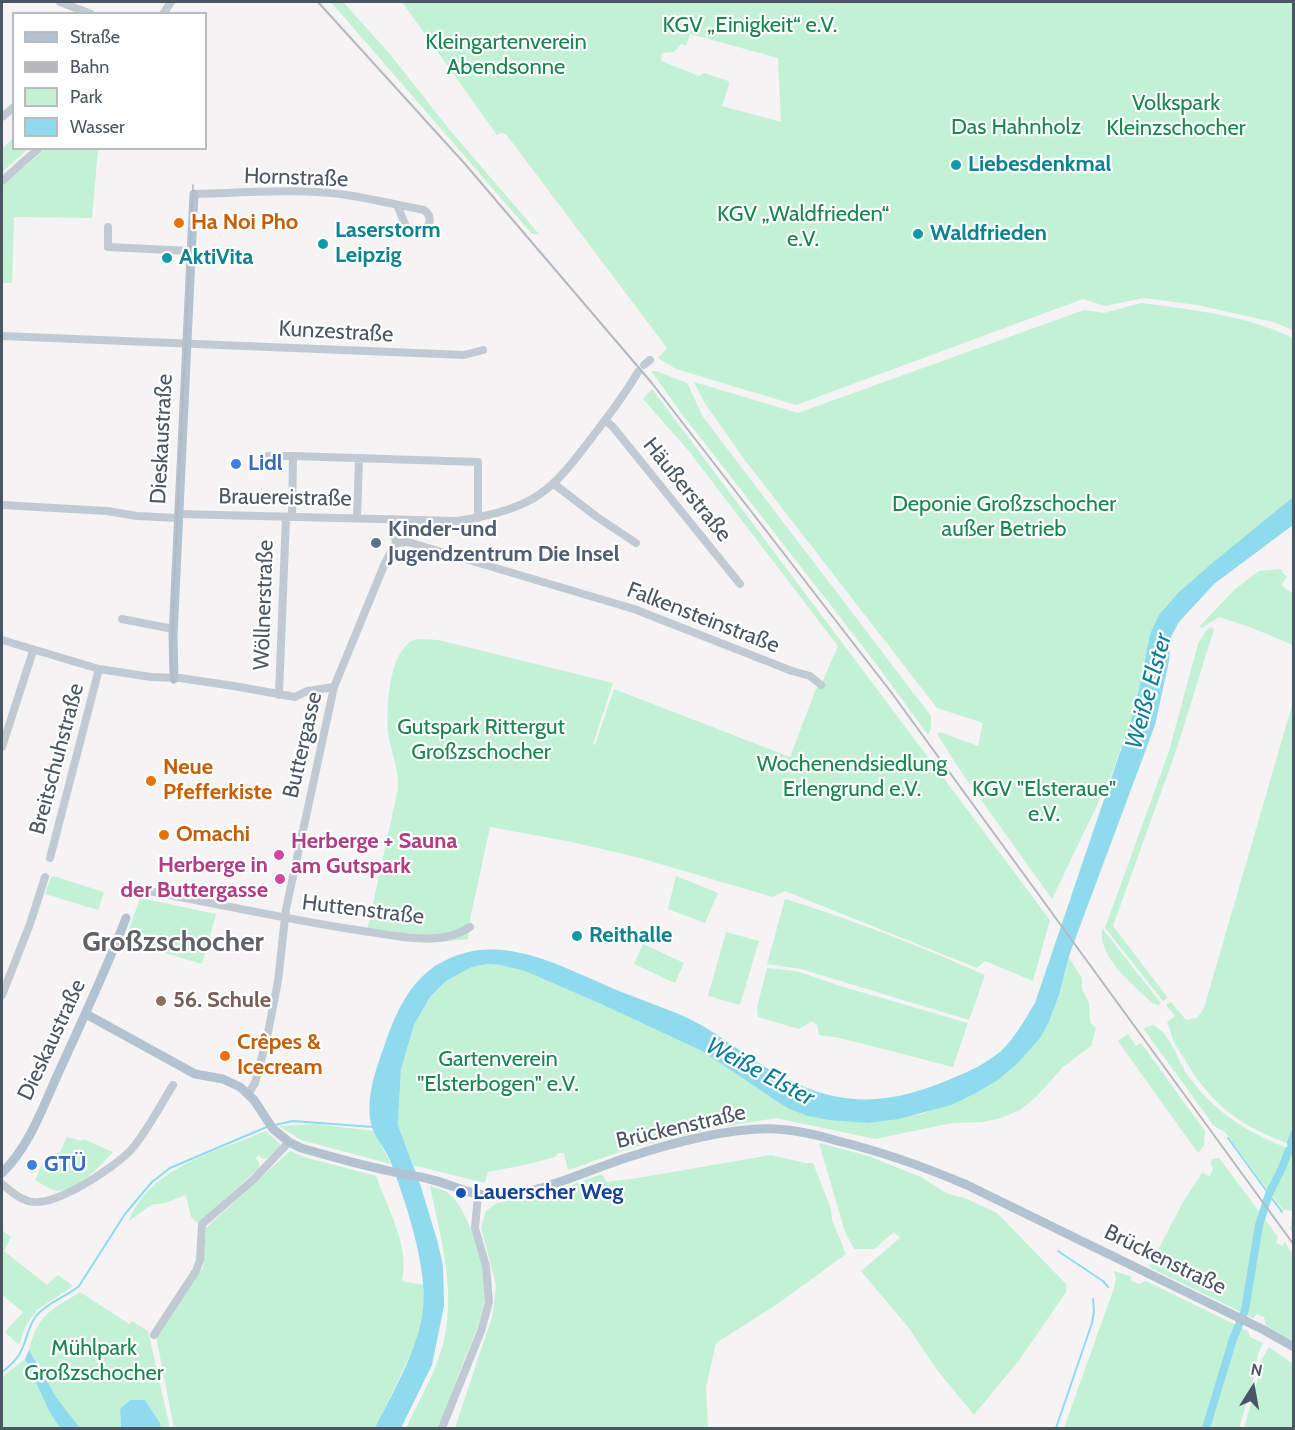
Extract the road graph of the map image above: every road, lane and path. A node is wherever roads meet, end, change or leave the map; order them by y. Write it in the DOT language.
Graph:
graph roads {
  1 [pos="60,2"];
  2 [pos="86,12"];
  3 [pos="37,150"];
  4 [pos="2,181"];
  5 [pos="194,194"];
  6 [pos="397,205"];
  7 [pos="108,227"];
  8 [pos="191,251"];
  9 [pos="3,337"];
  10 [pos="186,343"];
  11 [pos="483,350"];
  12 [pos="638,372"];
  13 [pos="605,420"];
  14 [pos="268,456"];
  15 [pos="293,456"];
  16 [pos="359,458"];
  17 [pos="554,484"];
  18 [pos="2,505"];
  19 [pos="178,516"];
  20 [pos="289,517"];
  21 [pos="357,518"];
  22 [pos="478,518"];
  23 [pos="391,519"];
  24 [pos="396,543"];
  25 [pos="636,543"];
  26 [pos="740,584"];
  27 [pos="122,619"];
  28 [pos="173,629"];
  29 [pos="2,640"];
  30 [pos="33,651"];
  31 [pos="99,669"];
  32 [pos="174,679"];
  33 [pos="821,685"];
  34 [pos="334,687"];
  35 [pos="279,695"];
  36 [pos="2,747"];
  37 [pos="50,858"];
  38 [pos="45,877"];
  39 [pos="144,890"];
  40 [pos="126,918"];
  41 [pos="286,918"];
  42 [pos="470,927"];
  43 [pos="2,995"];
  44 [pos="86,1014"];
  45 [pos="173,1085"];
  46 [pos="248,1094"];
  47 [pos="289,1142"];
  48 [pos="2,1173"];
  49 [pos="2,1184"];
  50 [pos="478,1195"];
  51 [pos="154,1335"];
  52 [pos="1293,1347"];
  53 [pos="442,1428"];
  1 -- 2 [label="street"];
  3 -- 4 [label="street"];
  5 -- 6 [label="street, Hornstraße"];
  5 -- 8 [label="main road, Dieskaustraße"];
  6 -- 6 [label="street, Hornstraße"];
  7 -- 8 [label="street"];
  8 -- 10 [label="main road, Dieskaustraße"];
  9 -- 10 [label="street, Kunzestraße"];
  10 -- 11 [label="street, Kunzestraße"];
  10 -- 19 [label="main road, Dieskaustraße"];
  12 -- 13 [label="street, Brauereistraße"];
  13 -- 17 [label="street, Brauereistraße"];
  13 -- 26 [label="street, Häußerstraße"];
  14 -- 15 [label="street"];
  15 -- 16 [label="street"];
  15 -- 20 [label="street, Wöllnerstraße"];
  16 -- 21 [label="street"];
  16 -- 22 [label="street"];
  17 -- 22 [label="street, Brauereistraße"];
  17 -- 25 [label="street"];
  18 -- 19 [label="street, Brauereistraße"];
  19 -- 20 [label="street, Brauereistraße"];
  19 -- 28 [label="main road, Dieskaustraße"];
  20 -- 21 [label="street, Brauereistraße"];
  20 -- 35 [label="street, Wöllnerstraße"];
  21 -- 23 [label="street, Brauereistraße"];
  22 -- 23 [label="street, Brauereistraße"];
  23 -- 24 [label="street"];
  24 -- 33 [label="street, Falkensteinstraße"];
  24 -- 34 [label="street, Buttergasse"];
  27 -- 28 [label="street"];
  28 -- 32 [label="main road, Dieskaustraße"];
  29 -- 30 [label="street"];
  30 -- 31 [label="street"];
  30 -- 36 [label="street"];
  31 -- 32 [label="street"];
  31 -- 37 [label="street, Breitschuhstraße"];
  32 -- 35 [label="street"];
  34 -- 35 [label="street"];
  34 -- 41 [label="street, Buttergasse"];
  38 -- 43 [label="street"];
  39 -- 41 [label="street, Huttenstraße"];
  40 -- 44 [label="main road, Dieskaustraße"];
  41 -- 42 [label="street, Huttenstraße"];
  41 -- 46 [label="street, Buttergasse"];
  44 -- 46 [label="main road, Brückenstraße"];
  44 -- 48 [label="main road, Dieskaustraße"];
  45 -- 49 [label="street"];
  46 -- 47 [label="main road, Brückenstraße"];
  47 -- 50 [label="main road, Brückenstraße"];
  47 -- 51 [label="street"];
  50 -- 52 [label="main road, Brückenstraße"];
  50 -- 53 [label="street"];
}
